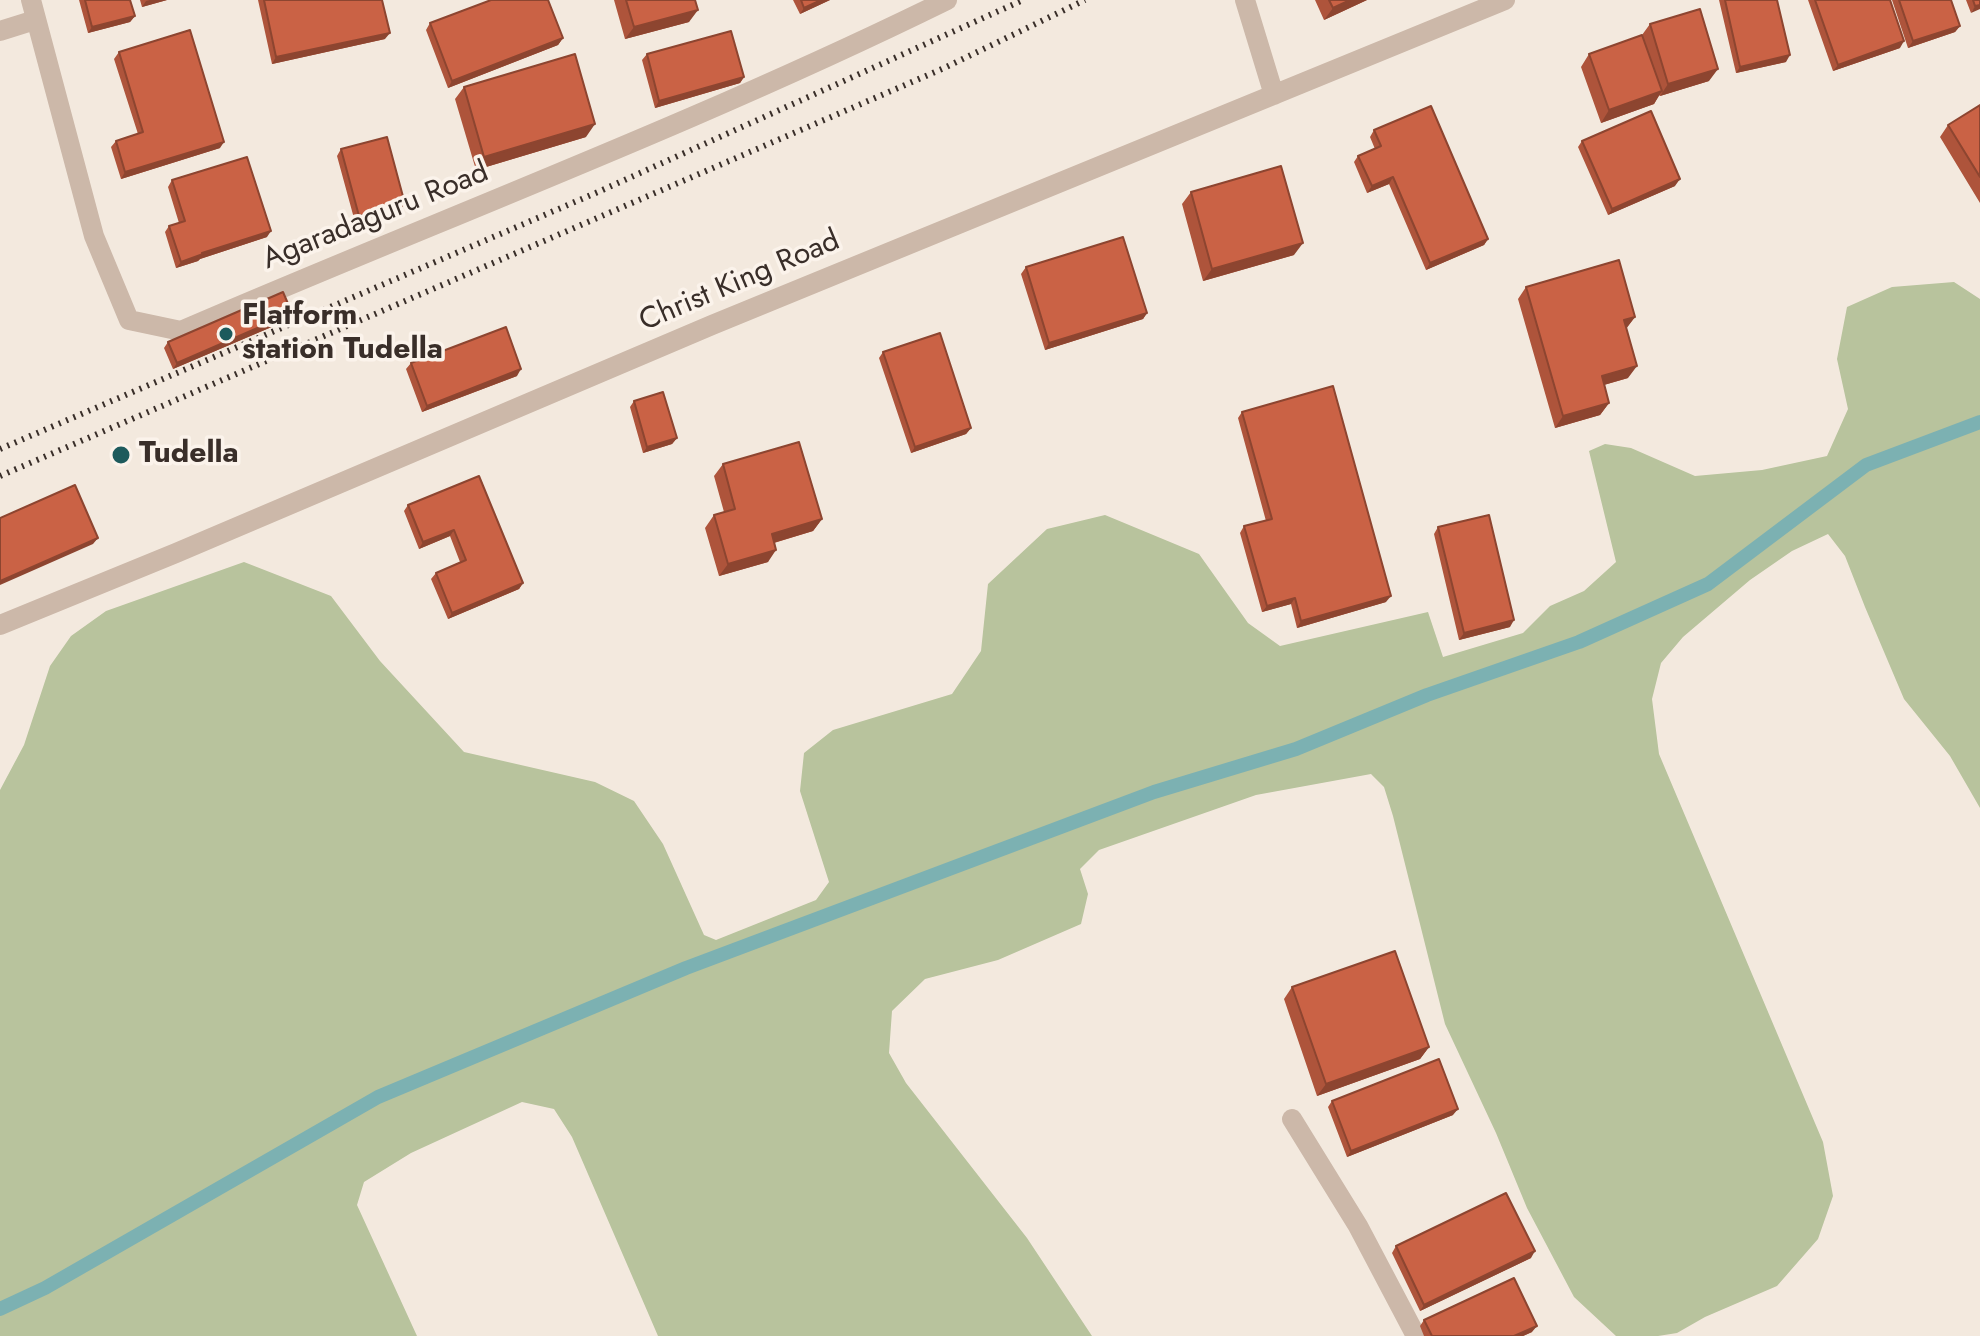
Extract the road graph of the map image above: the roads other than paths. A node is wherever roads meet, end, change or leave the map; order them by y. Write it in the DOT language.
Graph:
graph roads {
  1 [pos="947,0"];
  2 [pos="1245,0"];
  3 [pos="1505,0"];
  4 [pos="33,10"];
  5 [pos="0,31"];
  6 [pos="1274,95"];
  7 [pos="0,625"];
  8 [pos="1292,1119"];
  9 [pos="1416,1336"];
  1 -- 4 [label="street, Agaradaguru Road"];
  2 -- 6 [label="street"];
  3 -- 6 [label="street, Christ King Road"];
  4 -- 5 [label="street"];
  6 -- 7 [label="street, Christ King Road"];
  8 -- 9 [label="street"];
}
